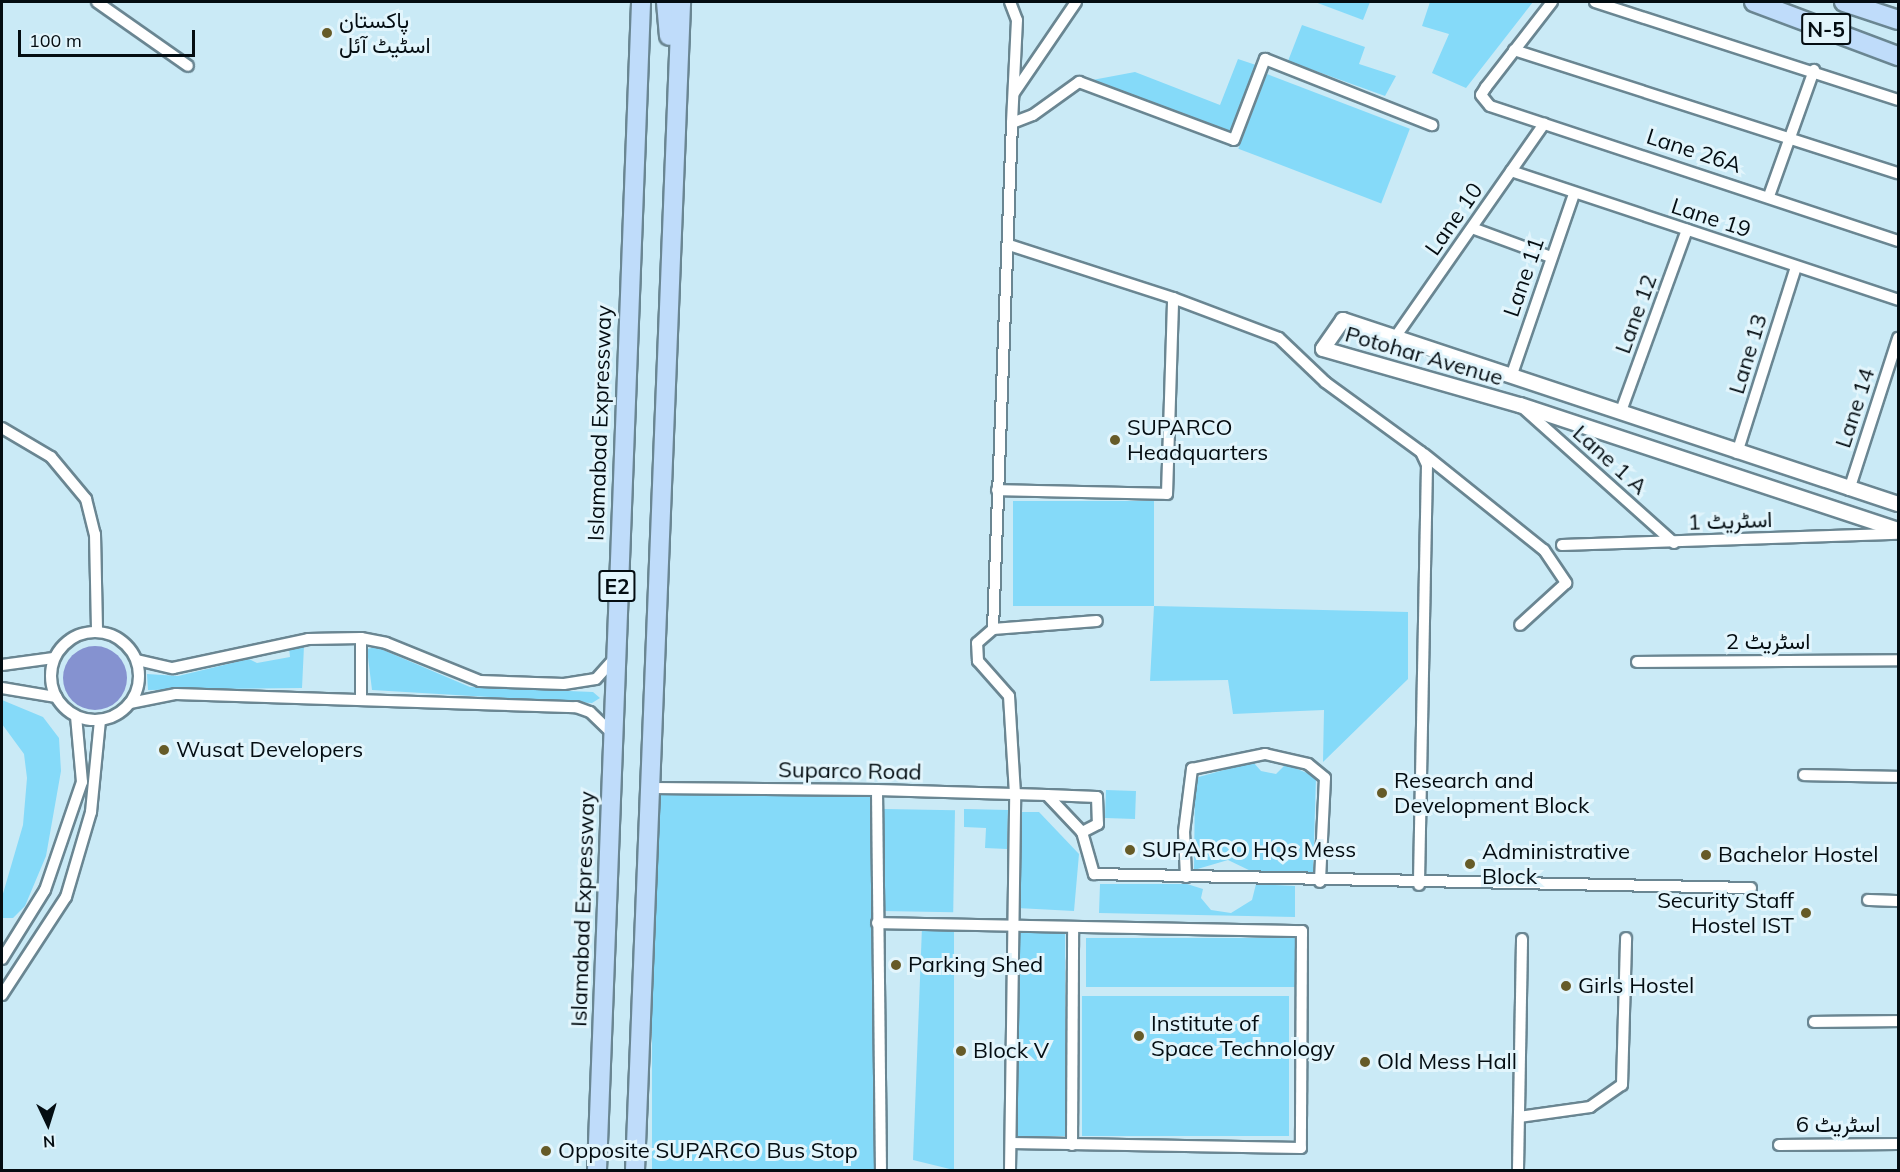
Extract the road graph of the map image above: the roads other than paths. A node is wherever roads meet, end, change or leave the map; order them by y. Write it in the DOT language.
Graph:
graph roads {
  1 [pos="97,2"];
  2 [pos="641,2"];
  3 [pos="666,2"];
  4 [pos="681,2"];
  5 [pos="1010,2"];
  6 [pos="1076,2"];
  7 [pos="1552,2"];
  8 [pos="1595,2"];
  9 [pos="1844,2"];
  10 [pos="1758,3"];
  11 [pos="1899,20"];
  12 [pos="1899,47"];
  13 [pos="1514,50"];
  14 [pos="1899,56"];
  15 [pos="188,66"];
  16 [pos="1814,70"];
  17 [pos="674,85"];
  18 [pos="1014,93"];
  19 [pos="1899,100"];
  20 [pos="1012,123"];
  21 [pos="1544,124"];
  22 [pos="1432,125"];
  23 [pos="1789,138"];
  24 [pos="1511,171"];
  25 [pos="1899,173"];
  26 [pos="1574,194"];
  27 [pos="1769,196"];
  28 [pos="1472,228"];
  29 [pos="1687,230"];
  30 [pos="1899,241"];
  31 [pos="1009,245"];
  32 [pos="1551,256"];
  33 [pos="1796,267"];
  34 [pos="1173,298"];
  35 [pos="1899,300"];
  36 [pos="1396,336"];
  37 [pos="1899,338"];
  38 [pos="1512,374"];
  39 [pos="1520,405"];
  40 [pos="1621,411"];
  41 [pos="2,428"];
  42 [pos="1421,452"];
  43 [pos="1737,453"];
  44 [pos="997,490"];
  45 [pos="1849,490"];
  46 [pos="1899,504"];
  47 [pos="1899,532"];
  48 [pos="1674,543"];
  49 [pos="1562,545"];
  50 [pos="1097,621"];
  51 [pos="1520,625"];
  52 [pos="993,629"];
  53 [pos="97,631"];
  54 [pos="361,638"];
  55 [pos="54,658"];
  56 [pos="615,659"];
  57 [pos="137,660"];
  58 [pos="1899,660"];
  59 [pos="1637,662"];
  60 [pos="2,665"];
  61 [pos="2,688"];
  62 [pos="56,697"];
  63 [pos="361,699"];
  64 [pos="130,703"];
  65 [pos="76,716"];
  66 [pos="100,720"];
  67 [pos="613,734"];
  68 [pos="1804,775"];
  69 [pos="1899,777"];
  70 [pos="652,788"];
  71 [pos="877,790"];
  72 [pos="1015,794"];
  73 [pos="1047,795"];
  74 [pos="1082,832"];
  75 [pos="1186,877"];
  76 [pos="1320,882"];
  77 [pos="1419,885"];
  78 [pos="1751,888"];
  79 [pos="1868,900"];
  80 [pos="1899,901"];
  81 [pos="877,923"];
  82 [pos="1010,925"];
  83 [pos="1073,927"];
  84 [pos="1626,938"];
  85 [pos="1522,939"];
  86 [pos="6,944"];
  87 [pos="2,959"];
  88 [pos="2,995"];
  89 [pos="1899,1021"];
  90 [pos="1814,1022"];
  91 [pos="1519,1117"];
  92 [pos="1011,1143"];
  93 [pos="1899,1144"];
  94 [pos="1072,1145"];
  95 [pos="1779,1145"];
  96 [pos="597,1170"];
  97 [pos="635,1170"];
  98 [pos="882,1170"];
  99 [pos="1010,1170"];
  100 [pos="1518,1170"];
  1 -- 15 [label="street"];
  2 -- 56 [label="highway, Islamabad Expressway / E2"];
  3 -- 17 [label="highway"];
  4 -- 17 [label="highway"];
  5 -- 18 [label="street"];
  6 -- 18 [label="street"];
  7 -- 13 [label="street"];
  8 -- 16 [label="street"];
  9 -- 11 [label="highway"];
  10 -- 12 [label="highway"];
  10 -- 14 [label="highway, N-5"];
  13 -- 21 [label="street, Lane 26A"];
  13 -- 23 [label="street"];
  16 -- 19 [label="street"];
  16 -- 23 [label="street"];
  17 -- 70 [label="highway, E2"];
  18 -- 20 [label="street"];
  20 -- 22 [label="street"];
  20 -- 31 [label="street"];
  21 -- 24 [label="street, Lane 10"];
  21 -- 27 [label="street, Lane 26A"];
  23 -- 25 [label="street"];
  23 -- 27 [label="street"];
  24 -- 26 [label="street, Lane 19"];
  24 -- 28 [label="street, Lane 10"];
  26 -- 29 [label="street, Lane 19"];
  26 -- 32 [label="street, Lane 11"];
  27 -- 30 [label="street, Lane 26A"];
  28 -- 32 [label="street"];
  28 -- 36 [label="street, Lane 10"];
  29 -- 33 [label="street, Lane 19"];
  29 -- 40 [label="street, Lane 12"];
  31 -- 34 [label="street"];
  31 -- 44 [label="street"];
  32 -- 38 [label="street, Lane 11"];
  33 -- 35 [label="street, Lane 19"];
  33 -- 43 [label="street, Lane 13"];
  34 -- 42 [label="street"];
  34 -- 44 [label="street"];
  36 -- 38 [label="street, Potohar Avenue"];
  36 -- 39 [label="street, Potohar Avenue"];
  37 -- 45 [label="street, Lane 14"];
  38 -- 40 [label="street, Potohar Avenue"];
  39 -- 47 [label="street, Potohar Avenue"];
  39 -- 48 [label="street, Lane 1 A"];
  40 -- 43 [label="street, Potohar Avenue"];
  41 -- 53 [label="street"];
  42 -- 51 [label="street"];
  42 -- 77 [label="street"];
  43 -- 45 [label="street, Potohar Avenue"];
  44 -- 52 [label="street"];
  45 -- 46 [label="street, Potohar Avenue"];
  47 -- 48 [label="street, اسٹریٹ 1"];
  48 -- 49 [label="street, اسٹریٹ 1"];
  50 -- 52 [label="street"];
  52 -- 72 [label="street"];
  53 -- 55 [label="street"];
  53 -- 57 [label="street"];
  54 -- 56 [label="street"];
  54 -- 57 [label="street"];
  54 -- 63 [label="street"];
  55 -- 60 [label="street"];
  55 -- 62 [label="street"];
  56 -- 67 [label="highway, Islamabad Expressway / E2"];
  57 -- 64 [label="street"];
  58 -- 59 [label="street, اسٹریٹ 2"];
  61 -- 62 [label="street"];
  62 -- 65 [label="street"];
  63 -- 64 [label="street"];
  63 -- 67 [label="street"];
  64 -- 66 [label="street"];
  65 -- 66 [label="street"];
  65 -- 86 [label="street"];
  66 -- 88 [label="street"];
  67 -- 96 [label="highway, Islamabad Expressway / E2"];
  68 -- 69 [label="street"];
  70 -- 71 [label="street, Suparco Road"];
  70 -- 97 [label="highway, E2"];
  71 -- 72 [label="street, Suparco Road"];
  71 -- 81 [label="street"];
  72 -- 73 [label="street, Suparco Road"];
  72 -- 82 [label="street"];
  73 -- 74 [label="street"];
  73 -- 74 [label="street, Suparco Road"];
  74 -- 75 [label="street"];
  75 -- 76 [label="street"];
  75 -- 76 [label="street"];
  76 -- 77 [label="street"];
  77 -- 78 [label="street"];
  79 -- 80 [label="street"];
  81 -- 82 [label="street"];
  81 -- 98 [label="street"];
  82 -- 83 [label="street"];
  82 -- 92 [label="street"];
  83 -- 94 [label="street"];
  83 -- 94 [label="street"];
  84 -- 91 [label="street"];
  85 -- 91 [label="street"];
  86 -- 87 [label="street"];
  89 -- 90 [label="street"];
  91 -- 100 [label="street"];
  92 -- 94 [label="street"];
  92 -- 99 [label="street"];
  93 -- 95 [label="street, اسٹریٹ 6"];
}
